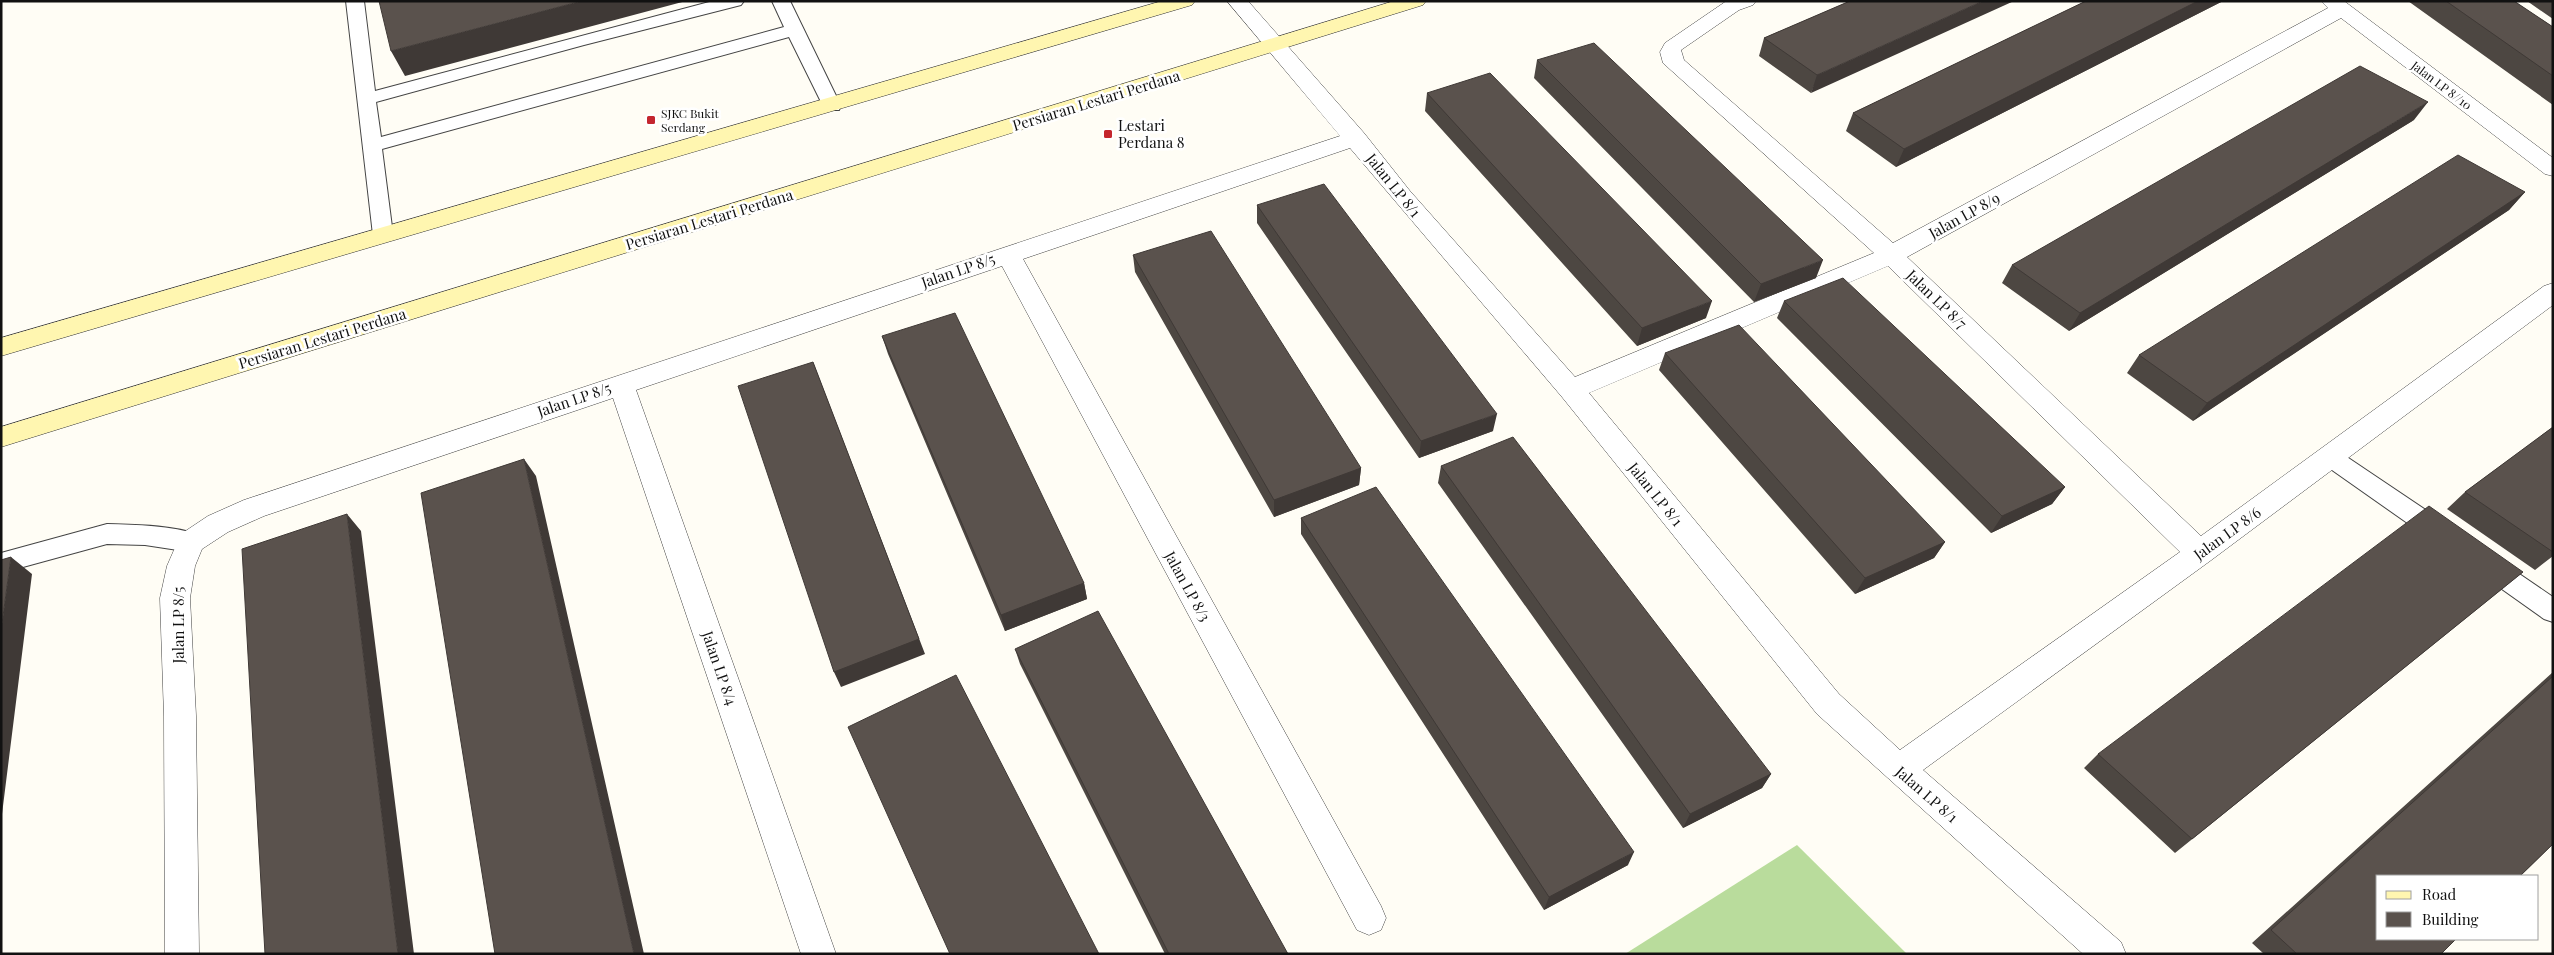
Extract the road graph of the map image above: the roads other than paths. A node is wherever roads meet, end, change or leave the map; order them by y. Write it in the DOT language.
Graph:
graph roads {
  1 [pos="355,1"];
  2 [pos="734,1"];
  3 [pos="781,1"];
  4 [pos="1185,1"];
  5 [pos="1237,1"];
  6 [pos="1416,1"];
  7 [pos="1746,1"];
  8 [pos="2336,5"];
  9 [pos="794,30"];
  10 [pos="1276,44"];
  11 [pos="367,99"];
  12 [pos="832,106"];
  13 [pos="1356,138"];
  14 [pos="372,146"];
  15 [pos="2553,169"];
  16 [pos="383,235"];
  17 [pos="1008,254"];
  18 [pos="1891,255"];
  19 [pos="2553,292"];
  20 [pos="1,347"];
  21 [pos="621,383"];
  22 [pos="1571,390"];
  23 [pos="1,437"];
  24 [pos="2330,457"];
  25 [pos="191,542"];
  26 [pos="2200,553"];
  27 [pos="1,563"];
  28 [pos="2553,611"];
  29 [pos="1899,769"];
  30 [pos="1369,918"];
  31 [pos="182,954"];
  32 [pos="819,954"];
  33 [pos="2109,954"];
  1 -- 11 [label="lane"];
  2 -- 11 [label="lane"];
  3 -- 9 [label="lane"];
  4 -- 12 [label="main road"];
  5 -- 10 [label="street, Jalan LP 8/1"];
  6 -- 10 [label="main road, Persiaran Lestari Perdana"];
  7 -- 18 [label="street, Jalan LP 8/7"];
  8 -- 15 [label="street, Jalan LP 8//10"];
  8 -- 18 [label="street, Jalan LP 8/9"];
  9 -- 12 [label="lane"];
  9 -- 14 [label="lane"];
  10 -- 13 [label="street, Jalan LP 8/1"];
  10 -- 23 [label="main road, Persiaran Lestari Perdana"];
  11 -- 14 [label="lane"];
  12 -- 16 [label="main road"];
  13 -- 17 [label="street, Jalan LP 8/5"];
  13 -- 22 [label="street, Jalan LP 8/1"];
  14 -- 16 [label="lane"];
  16 -- 20 [label="main road"];
  17 -- 21 [label="street, Jalan LP 8/5"];
  17 -- 30 [label="street, Jalan LP 8/3"];
  18 -- 22 [label="street, Jalan LP 8/9"];
  18 -- 26 [label="street, Jalan LP 8/7"];
  19 -- 24 [label="street, Jalan LP 8/6"];
  21 -- 25 [label="street, Jalan LP 8/5"];
  21 -- 32 [label="street, Jalan LP 8/4"];
  22 -- 29 [label="street, Jalan LP 8/1"];
  24 -- 26 [label="street, Jalan LP 8/6"];
  24 -- 28 [label="lane"];
  25 -- 27 [label="lane"];
  25 -- 31 [label="street, Jalan LP 8/5"];
  26 -- 29 [label="street, Jalan LP 8/6"];
  29 -- 33 [label="street, Jalan LP 8/1"];
}
